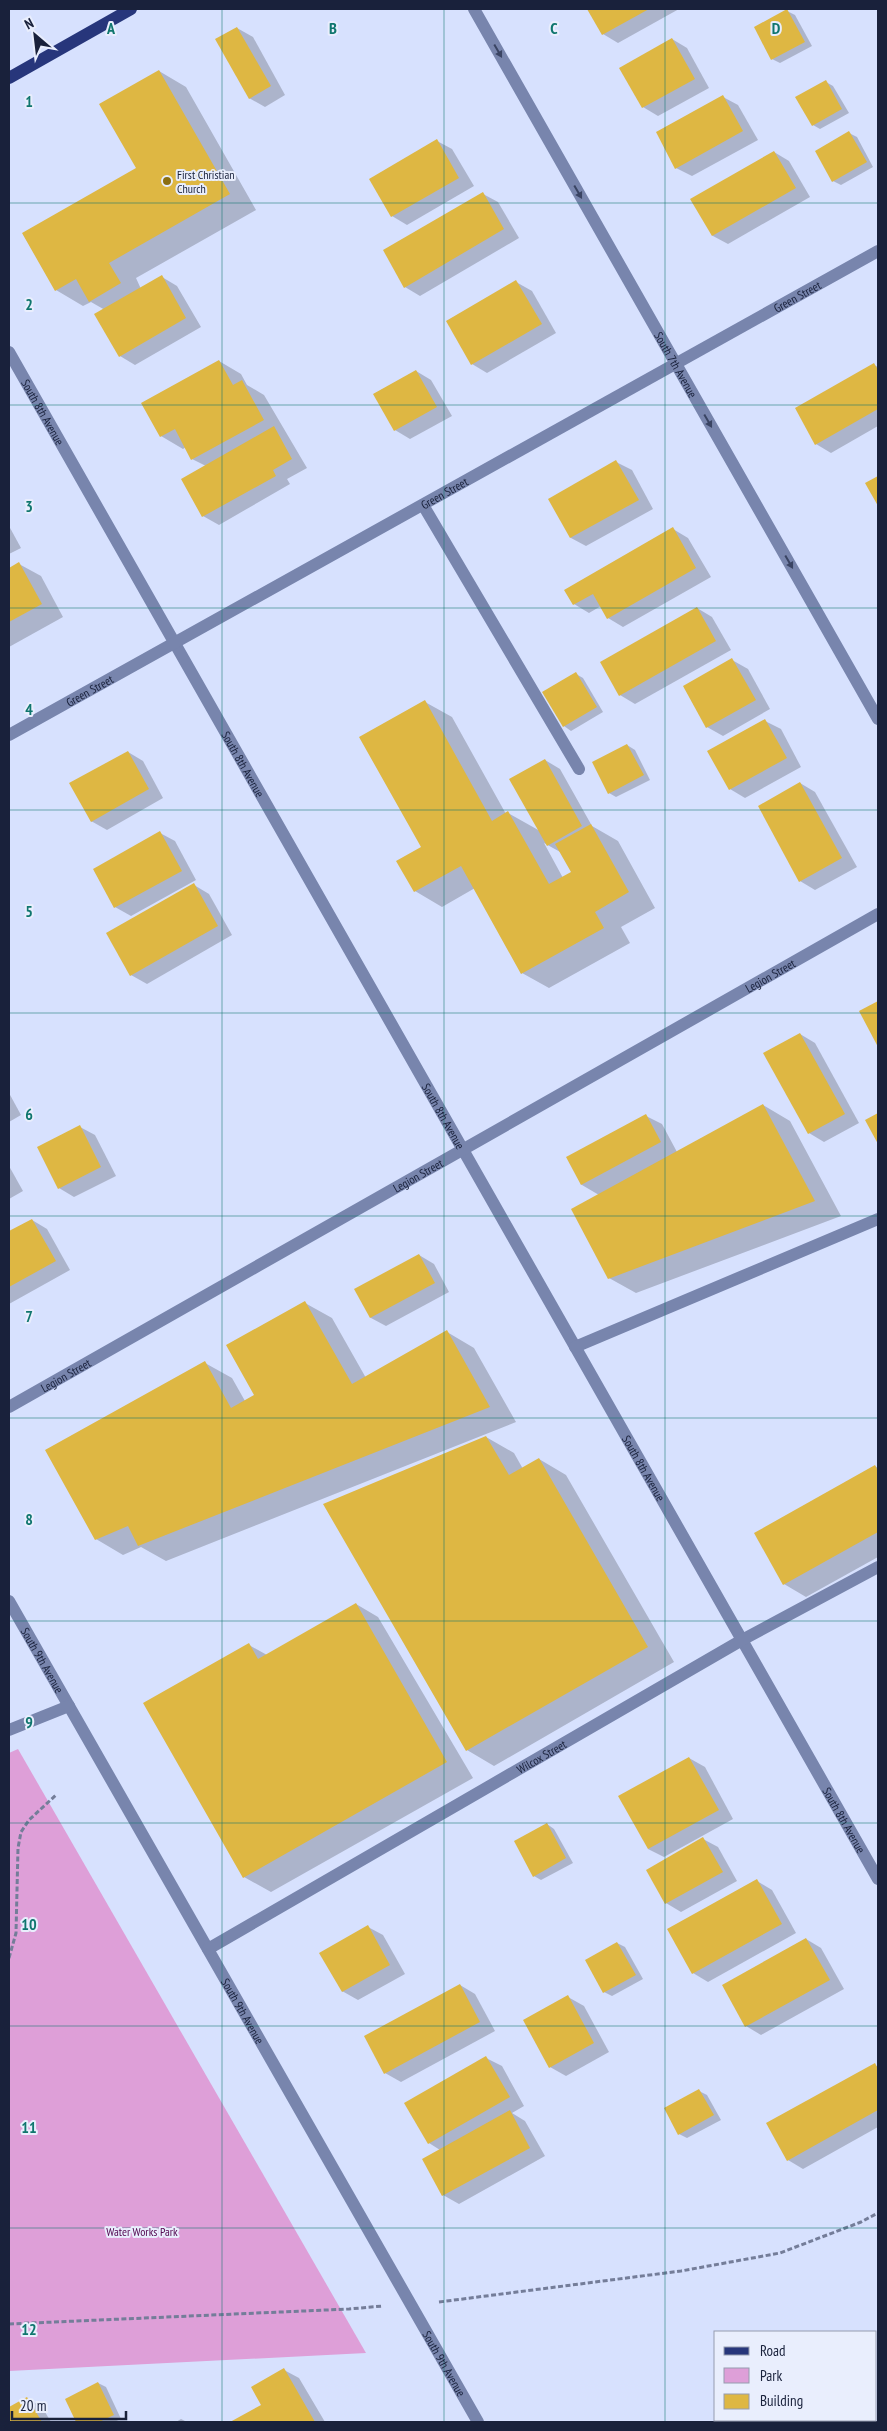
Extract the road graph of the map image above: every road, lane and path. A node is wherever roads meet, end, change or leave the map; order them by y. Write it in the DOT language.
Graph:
graph roads {
  1 [pos="131,9"];
  2 [pos="474,9"];
  3 [pos="9,78"];
  4 [pos="878,250"];
  5 [pos="9,352"];
  6 [pos="676,363"];
  7 [pos="423,505"];
  8 [pos="174,642"];
  9 [pos="878,719"];
  10 [pos="9,735"];
  11 [pos="579,769"];
  12 [pos="878,914"];
  13 [pos="463,1149"];
  14 [pos="878,1218"];
  15 [pos="575,1347"];
  16 [pos="9,1406"];
  17 [pos="878,1567"];
  18 [pos="9,1601"];
  19 [pos="742,1640"];
  20 [pos="69,1706"];
  21 [pos="9,1730"];
  22 [pos="56,1795"];
  23 [pos="878,1879"];
  24 [pos="208,1949"];
  25 [pos="9,1958"];
  26 [pos="878,2213"];
  27 [pos="453,2301"];
  28 [pos="366,2307"];
  29 [pos="9,2324"];
  30 [pos="478,2422"];
  1 -- 3 [label="main road"];
  2 -- 6 [label="street, South 7th Avenue, one-way"];
  4 -- 6 [label="street, Green Street"];
  5 -- 8 [label="street, South 8th Avenue"];
  6 -- 7 [label="street, Green Street"];
  6 -- 9 [label="street, South 7th Avenue, one-way"];
  7 -- 8 [label="street, Green Street"];
  7 -- 11 [label="street"];
  8 -- 10 [label="street, Green Street"];
  8 -- 13 [label="street, South 8th Avenue"];
  12 -- 13 [label="street, Legion Street"];
  13 -- 15 [label="street, South 8th Avenue"];
  13 -- 16 [label="street, Legion Street"];
  14 -- 15 [label="street"];
  15 -- 19 [label="street, South 8th Avenue"];
  17 -- 19 [label="street, Wilcox Street"];
  18 -- 20 [label="street, South 9th Avenue"];
  19 -- 23 [label="street, South 8th Avenue"];
  19 -- 24 [label="street, Wilcox Street"];
  20 -- 21 [label="street"];
  20 -- 24 [label="street, South 9th Avenue"];
  22 -- 25 [label="path"];
  24 -- 30 [label="street, South 9th Avenue"];
  26 -- 27 [label="path"];
  28 -- 29 [label="path"];
}
